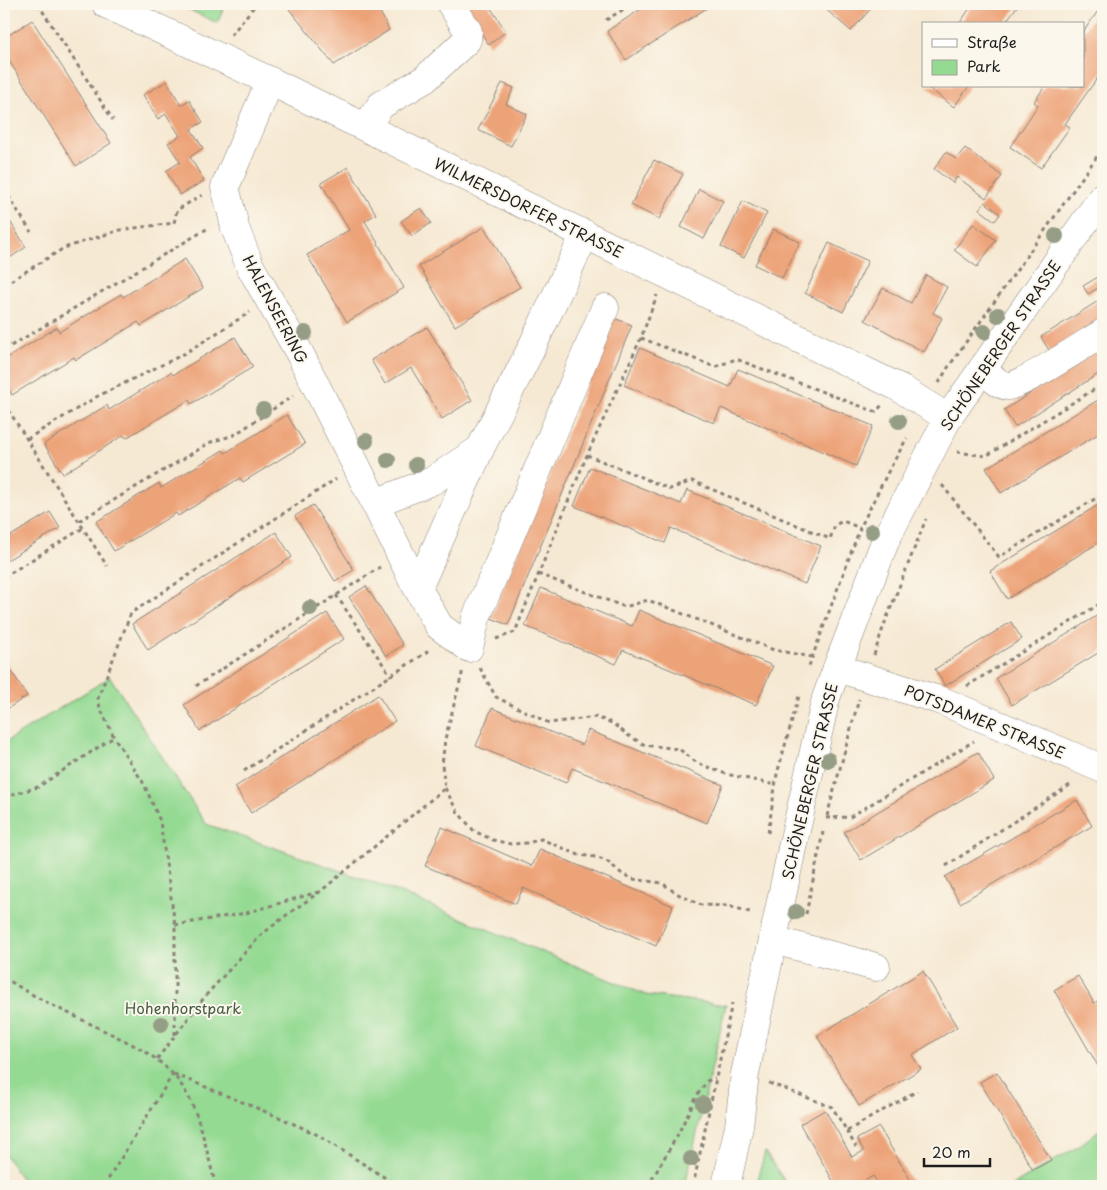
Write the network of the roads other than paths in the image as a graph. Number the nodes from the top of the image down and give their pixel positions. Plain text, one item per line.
1 (450, 4) edge
2 (113, 5) edge
3 (270, 81) junction
4 (365, 127) junction
5 (1103, 196) edge
6 (585, 234) junction
7 (605, 308) dead end
8 (1103, 333) edge
9 (982, 368) junction
10 (948, 418) junction
11 (480, 449) junction
12 (375, 503) junction
13 (418, 588) junction
14 (837, 668) junction
15 (1100, 768) edge
16 (773, 940) junction
17 (876, 967) dead end
18 (754, 1078) junction
19 (708, 1186) edge
20 (726, 1186) edge

1 - 4 street
2 - 3 street, WILMERSDORFER STRASSE
3 - 4 street, WILMERSDORFER STRASSE
3 - 12 street, HALENSEERING
4 - 6 street, WILMERSDORFER STRASSE
5 - 9 street, SCHÖNEBERGER STRASSE
6 - 10 street, WILMERSDORFER STRASSE
6 - 11 street
7 - 13 street, HALENSEERING
8 - 9 street
9 - 10 street, SCHÖNEBERGER STRASSE
10 - 14 street, SCHÖNEBERGER STRASSE
11 - 12 street
11 - 13 street
12 - 13 street, HALENSEERING
14 - 15 street, POTSDAMER STRASSE
14 - 16 street, SCHÖNEBERGER STRASSE
16 - 17 street
16 - 18 street, SCHÖNEBERGER STRASSE
18 - 19 street, SCHÖNEBERGER STRASSE
18 - 20 street, SCHÖNEBERGER STRASSE

